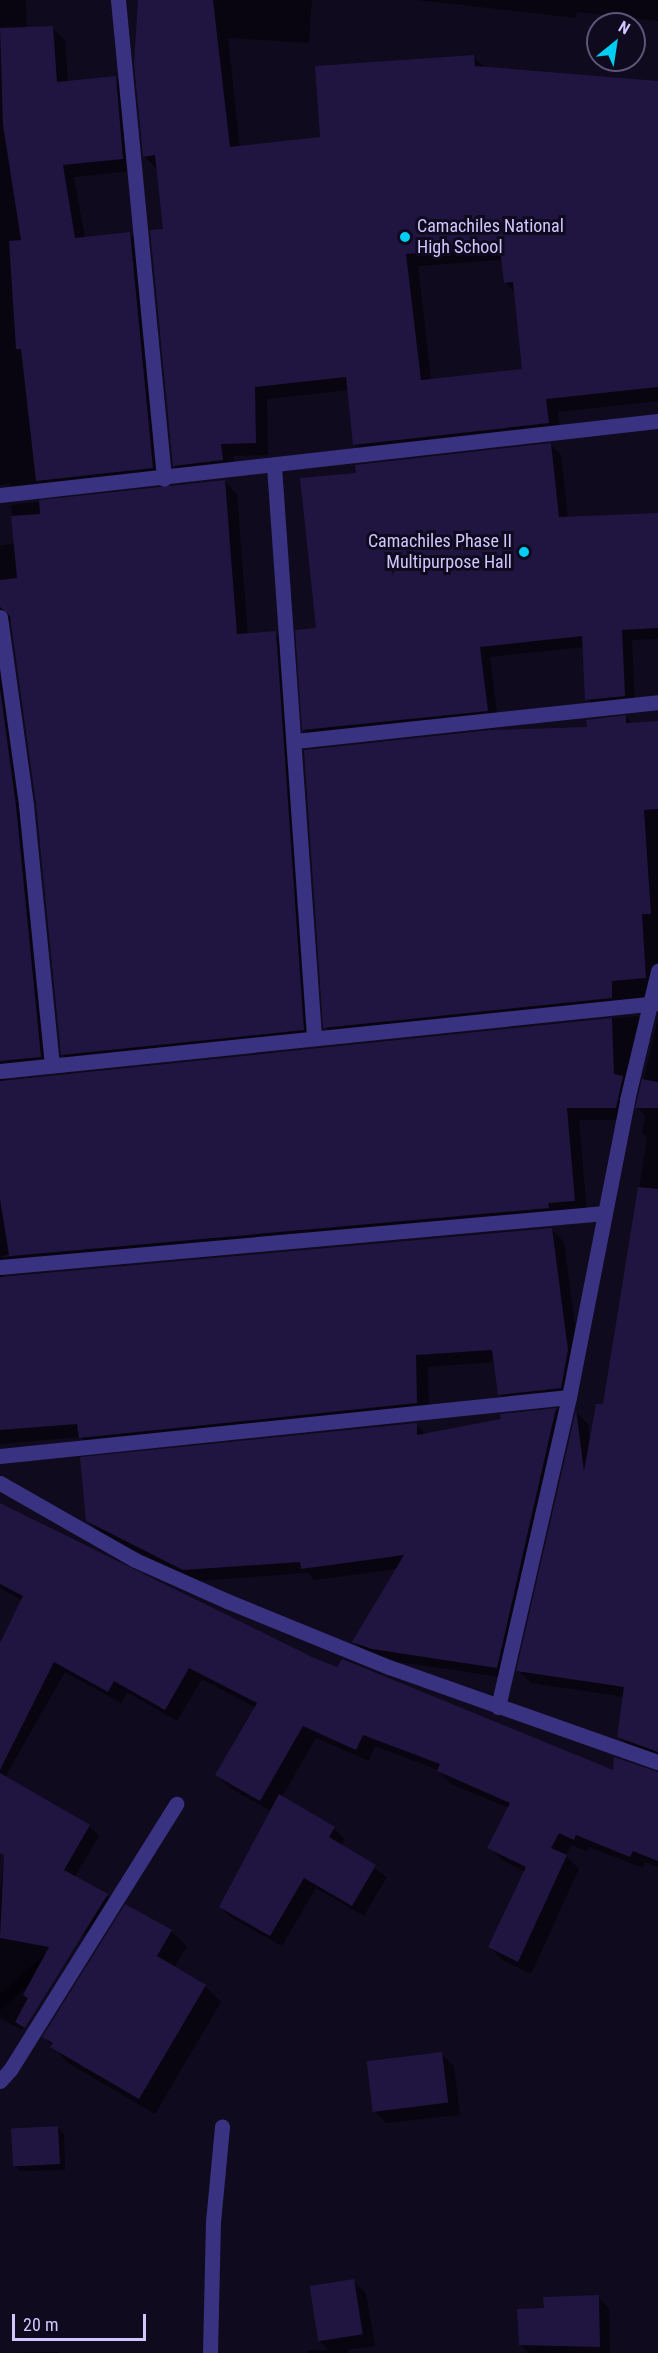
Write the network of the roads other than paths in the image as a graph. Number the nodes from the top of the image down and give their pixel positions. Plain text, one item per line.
1 (118, 0) edge
2 (658, 421) edge
3 (274, 466) junction
4 (165, 479) junction
5 (0, 495) edge
6 (0, 617) edge
7 (658, 702) edge
8 (295, 741) junction
9 (658, 971) edge
10 (655, 1003) edge
11 (314, 1036) junction
12 (52, 1065) junction
13 (0, 1071) edge
14 (605, 1213) junction
15 (0, 1267) edge
16 (569, 1397) junction
17 (0, 1456) edge
18 (0, 1483) edge
19 (498, 1707) junction
20 (658, 1762) edge
21 (176, 1804) dead end
22 (0, 2081) edge
23 (222, 2126) dead end
24 (210, 2353) edge

1 - 4 street
2 - 3 street
3 - 4 street
3 - 8 street
4 - 5 street
6 - 12 street
7 - 8 street
8 - 11 street
9 - 10 street
10 - 11 street
10 - 14 street
11 - 12 street
12 - 13 street
14 - 15 street
14 - 16 street
16 - 17 street
16 - 19 street
18 - 19 street
19 - 20 street
21 - 22 street
23 - 24 street

